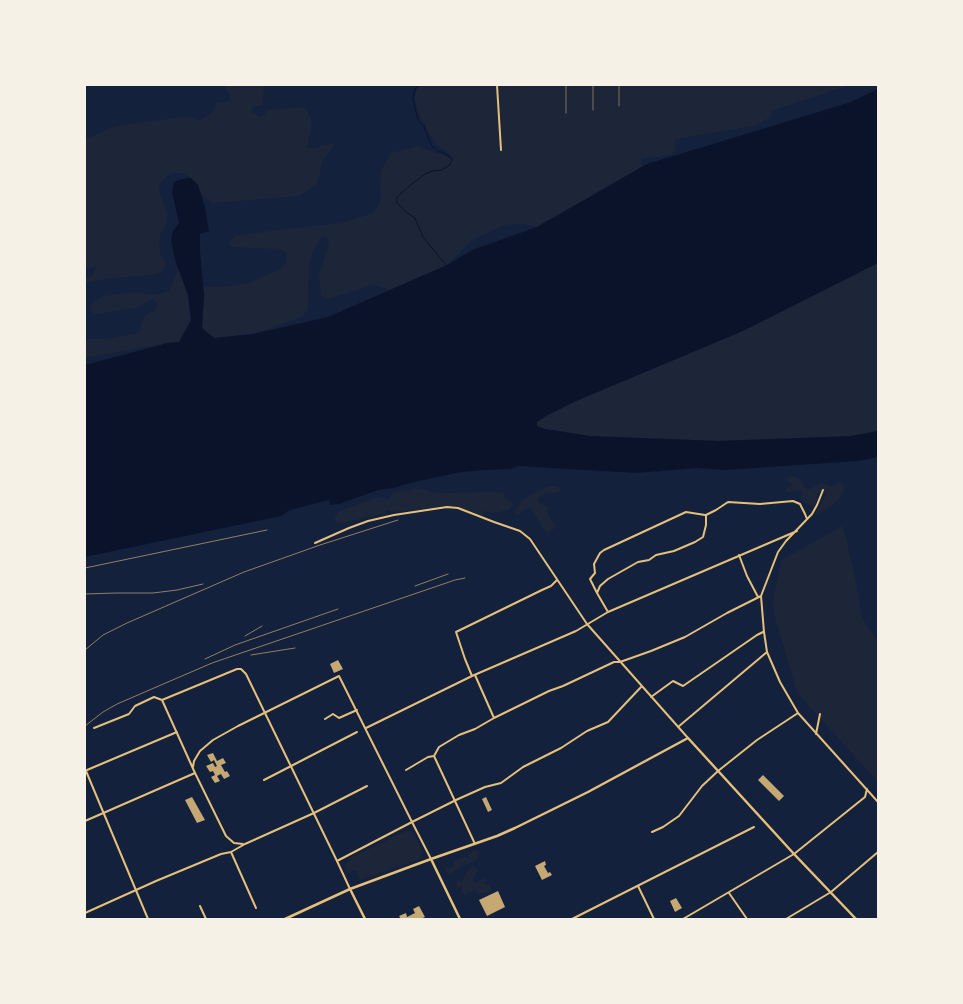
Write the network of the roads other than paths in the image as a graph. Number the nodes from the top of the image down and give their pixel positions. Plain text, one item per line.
1 (497, 85) edge
2 (566, 85) edge
3 (593, 85) edge
4 (619, 85) edge
5 (619, 106) dead end
6 (593, 110) dead end
7 (566, 113) dead end
8 (501, 150) dead end
9 (824, 490) dead end
10 (706, 515) junction
11 (807, 520) junction
12 (796, 531) junction
13 (315, 543) dead end
14 (739, 555) junction
15 (557, 580) junction
16 (597, 593) junction
17 (760, 597) junction
18 (608, 612) junction
19 (587, 624) junction
20 (764, 632) junction
21 (767, 652) junction
22 (620, 662) junction
23 (474, 676) junction
24 (642, 686) junction
25 (651, 697) junction
26 (162, 700) junction
27 (357, 710) junction
28 (798, 712) junction
29 (264, 713) junction
30 (820, 714) dead end
31 (494, 718) junction
32 (325, 719) dead end
33 (678, 727) junction
34 (94, 728) dead end
35 (366, 728) junction
36 (177, 732) junction
37 (357, 732) dead end
38 (816, 734) junction
39 (688, 738) junction
40 (434, 756) junction
41 (291, 766) junction
42 (192, 767) junction
43 (406, 770) dead end
44 (85, 771) edge
45 (718, 771) junction
46 (195, 773) junction
47 (264, 780) dead end
48 (367, 786) dead end
49 (867, 790) junction
50 (456, 800) junction
51 (878, 802) edge
52 (104, 813) junction
53 (314, 813) junction
54 (85, 821) edge
55 (412, 822) junction
56 (754, 827) dead end
57 (652, 832) dead end
58 (245, 844) junction
59 (476, 844) junction
60 (231, 852) junction
61 (878, 852) edge
62 (794, 854) junction
63 (431, 859) junction
64 (337, 861) junction
65 (638, 886) junction
66 (350, 889) junction
67 (137, 890) junction
68 (831, 892) junction
69 (729, 893) junction
70 (200, 906) dead end
71 (256, 908) dead end
72 (85, 913) edge
73 (148, 919) edge
74 (206, 919) edge
75 (285, 919) edge
76 (365, 919) edge
77 (460, 919) edge
78 (572, 919) edge
79 (654, 919) edge
80 (683, 919) edge
81 (747, 919) edge
82 (786, 919) edge
83 (856, 919) edge

1 - 8 street
2 - 7 lane
3 - 6 lane
4 - 5 lane
9 - 11 street
10 - 11 street
10 - 16 street
10 - 16 street
11 - 12 street
12 - 14 street
12 - 17 street
13 - 15 street
14 - 17 street
14 - 18 street
15 - 19 street
15 - 23 street
16 - 18 street
17 - 20 street
17 - 22 street
18 - 19 street
19 - 22 street
19 - 23 street
20 - 21 street
20 - 25 street
21 - 28 street
21 - 33 street
22 - 24 street
22 - 31 street
23 - 31 street
23 - 35 street
24 - 25 street
24 - 50 street
25 - 33 street
26 - 29 street
26 - 34 street
26 - 36 street
27 - 29 street
27 - 32 street
27 - 35 street
28 - 38 street
28 - 45 street
29 - 41 street
29 - 42 street
30 - 38 street
31 - 40 street
33 - 39 street
35 - 55 street
36 - 42 street
36 - 44 street
37 - 41 street
38 - 49 street
39 - 45 main road
39 - 59 main road
40 - 43 street
40 - 50 street
41 - 47 street
41 - 53 street
42 - 46 street
44 - 52 street
45 - 57 street
45 - 62 main road
46 - 52 street
46 - 58 street
48 - 53 street
49 - 51 street
49 - 62 street
50 - 55 street
50 - 59 street
52 - 54 street
52 - 67 street
53 - 58 street
53 - 64 street
55 - 63 street
55 - 64 street
56 - 65 street
58 - 60 street
59 - 63 main road
60 - 67 street
60 - 71 street
61 - 68 street
62 - 68 main road
62 - 69 street
63 - 66 main road
63 - 77 main road
64 - 66 street
65 - 78 street
65 - 79 street
66 - 75 main road
66 - 76 main road
67 - 72 street
67 - 73 street
68 - 82 street
68 - 83 main road
69 - 80 street
69 - 81 street
70 - 74 street

